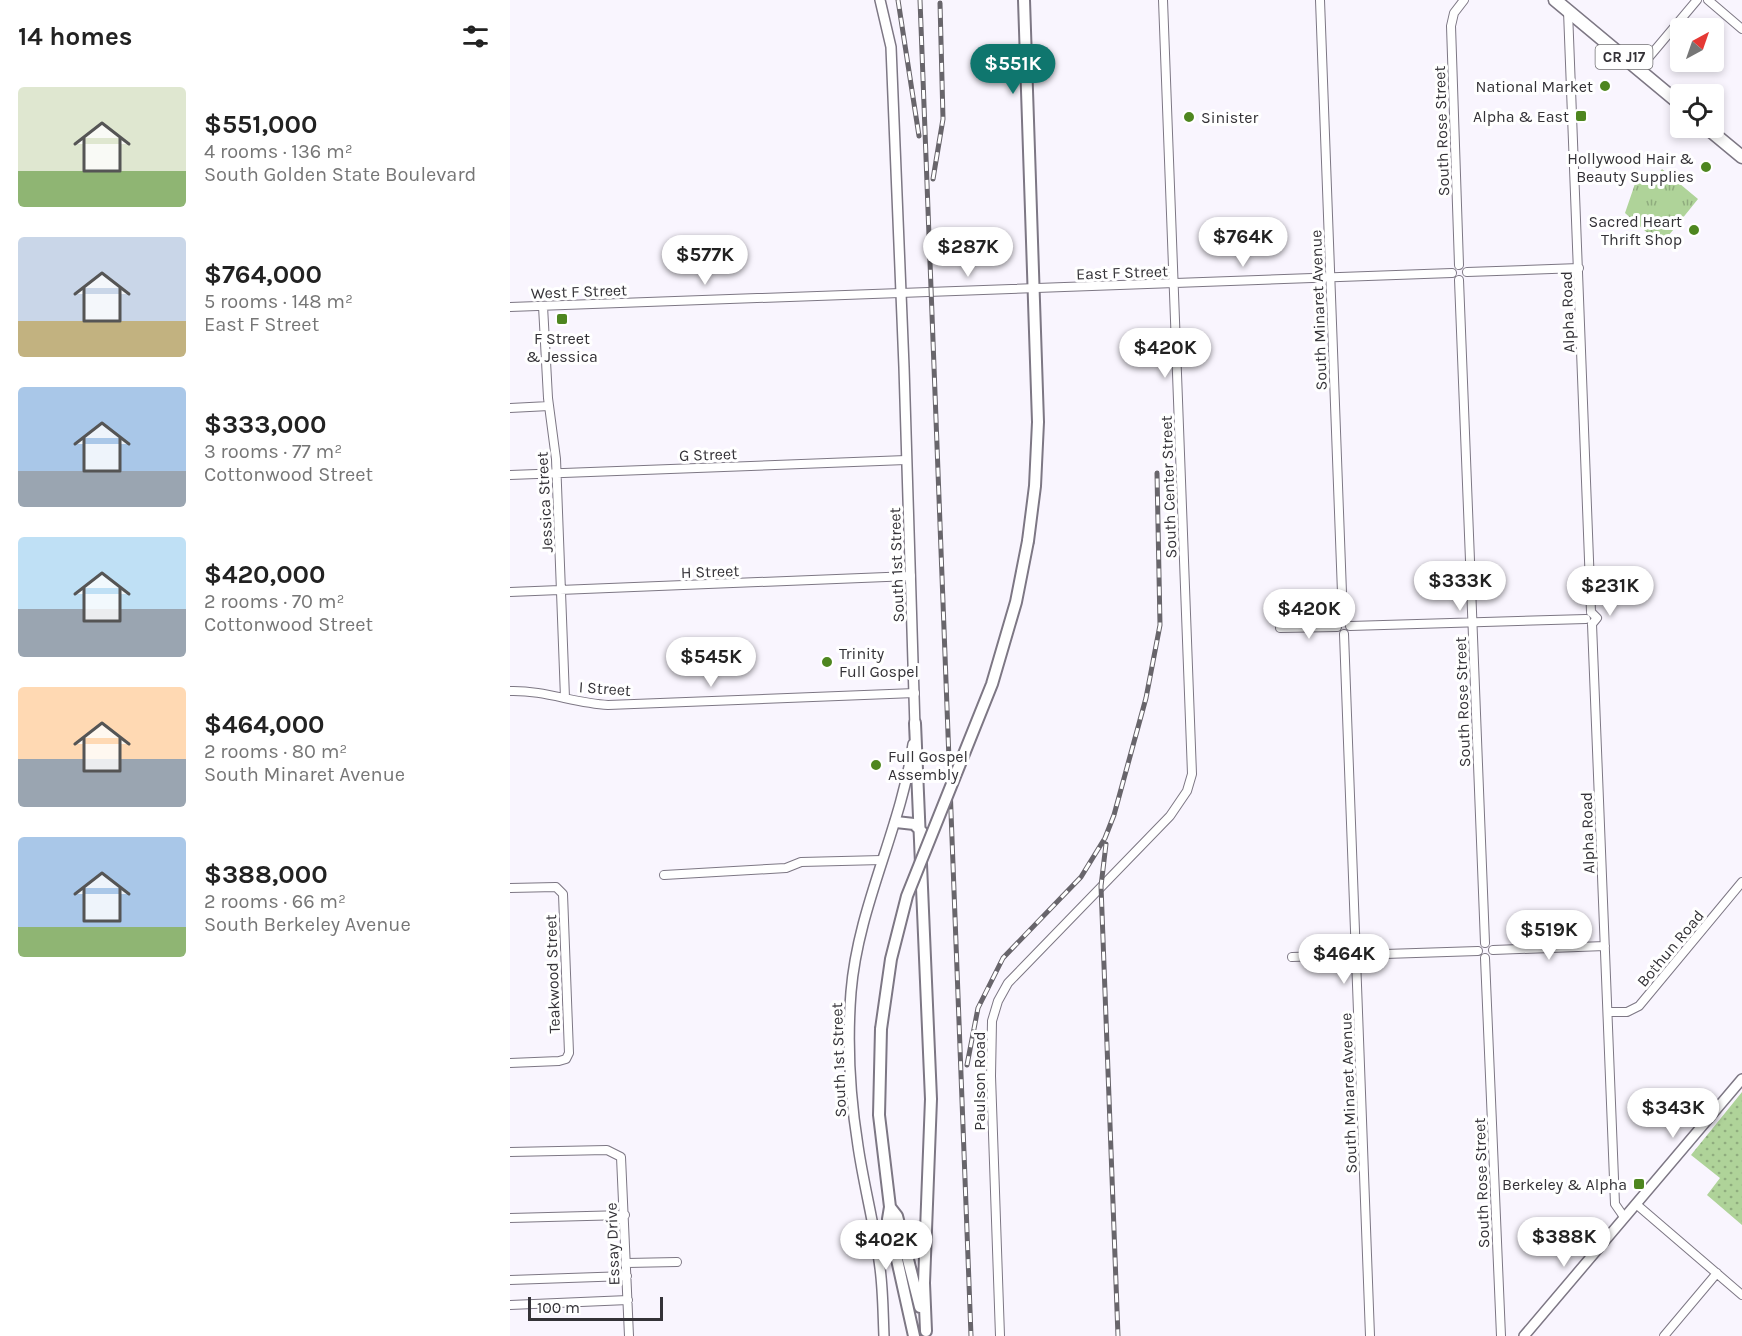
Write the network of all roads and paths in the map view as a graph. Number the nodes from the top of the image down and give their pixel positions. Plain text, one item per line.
1 (880, 0) edge
2 (1024, 0) edge
3 (1163, 0) edge
4 (1320, 0) edge
5 (1464, 0) edge
6 (1555, 0) edge
7 (1697, 0) edge
8 (1708, 0) edge
9 (1568, 11) junction
10 (1742, 29) edge
11 (1639, 69) junction
12 (1670, 95) edge
13 (1719, 138) edge
14 (1742, 158) edge
15 (1459, 265) junction
16 (1579, 268) junction
17 (1467, 272) junction
18 (1452, 273) junction
19 (1330, 278) junction
20 (1459, 280) junction
21 (1174, 283) junction
22 (1035, 288) junction
23 (901, 292) junction
24 (543, 306) junction
25 (510, 307) edge
26 (549, 406) junction
27 (510, 408) edge
28 (906, 460) junction
29 (557, 473) junction
30 (510, 475) edge
31 (911, 576) junction
32 (562, 590) junction
33 (510, 592) edge
34 (1590, 618) junction
35 (1343, 620) junction
36 (1473, 622) junction
37 (1337, 627) junction
38 (1350, 627) junction
39 (1280, 628) dead end
40 (1344, 633) junction
41 (510, 691) edge
42 (915, 693) junction
43 (565, 698) junction
44 (915, 723) junction
45 (1193, 757) joint
46 (896, 822) junction
47 (922, 832) junction
48 (882, 860) junction
49 (664, 875) dead end
50 (1742, 882) edge
51 (510, 888) edge
52 (1485, 943) junction
53 (1605, 946) junction
54 (1493, 950) junction
55 (1478, 951) junction
56 (1356, 955) junction
57 (1292, 957) dead end
58 (1485, 958) junction
59 (1608, 1012) junction
60 (510, 1063) edge
61 (1742, 1079) edge
62 (510, 1152) edge
63 (1636, 1204) junction
64 (890, 1207) junction
65 (625, 1215) junction
66 (1624, 1217) junction
67 (510, 1218) edge
68 (677, 1262) dead end
69 (627, 1263) junction
70 (1716, 1273) junction
71 (627, 1276) junction
72 (510, 1280) edge
73 (1742, 1295) edge
74 (628, 1300) junction
75 (510, 1305) edge
76 (927, 1333) edge
77 (629, 1336) edge
78 (884, 1336) edge
79 (914, 1336) edge
80 (1000, 1336) edge
81 (1371, 1336) edge
82 (1501, 1336) edge
83 (1524, 1336) edge
84 (1664, 1336) edge

1 - 23 street, South 1st Street
2 - 22 main road
3 - 21 street, South Center Street
4 - 19 street, South Minaret Avenue
5 - 15 street, South Rose Street
6 - 9 main road, CR J17
7 - 11 street
8 - 10 street
9 - 11 main road, CR J17
9 - 16 street, Alpha Road
11 - 12 main road, CR J17
13 - 14 main road
15 - 17 street
15 - 18 street
16 - 17 street
16 - 34 street, Alpha Road
17 - 20 street
18 - 19 street, East F Street
18 - 20 street
19 - 21 street, East F Street
19 - 35 street, South Minaret Avenue
20 - 36 street, South Rose Street
21 - 22 street, East F Street
21 - 45 street, South Center Street
22 - 23 street, East F Street
22 - 64 main road, bridge
23 - 24 street, West F Street
23 - 28 street, South 1st Street
24 - 25 street, West F Street
24 - 26 street, Jessica Street
26 - 27 street
26 - 29 street, Jessica Street
28 - 29 street, G Street
28 - 31 street, South 1st Street
29 - 30 street, G Street
29 - 32 street, Jessica Street
31 - 32 street, H Street
31 - 42 street, South 1st Street
32 - 33 street, H Street
32 - 43 street, Jessica Street
34 - 36 street
34 - 53 street, Alpha Road
35 - 37 street
35 - 38 street
36 - 38 street
36 - 52 street, South Rose Street
37 - 39 street
37 - 40 street
38 - 40 street
40 - 56 street, South Minaret Avenue
41 - 43 street, I Street
42 - 43 street, I Street
42 - 44 street, South 1st Street
44 - 46 street, South 1st Street
44 - 47 main road
45 - 80 street, Paulson Road
46 - 47 main road
46 - 48 street, South 1st Street
47 - 76 main road
48 - 49 street
48 - 78 street, South 1st Street
50 - 59 street, Bothun Road
51 - 60 street, Teakwood Street
52 - 54 street
52 - 55 street
53 - 54 street
53 - 59 street, Alpha Road
54 - 58 street
55 - 56 street
55 - 58 street
56 - 57 street
56 - 81 street, South Minaret Avenue
58 - 82 street, South Rose Street
59 - 66 street, Alpha Road
61 - 63 street
62 - 65 street, Essay Drive
63 - 66 street
63 - 70 street
64 - 76 main road
64 - 79 main road
65 - 67 street
65 - 69 street, Essay Drive
66 - 83 street
68 - 69 street
69 - 71 street, Essay Drive
70 - 73 street
70 - 84 street
71 - 72 street
71 - 74 street, Essay Drive
74 - 75 street
74 - 77 street, Essay Drive

